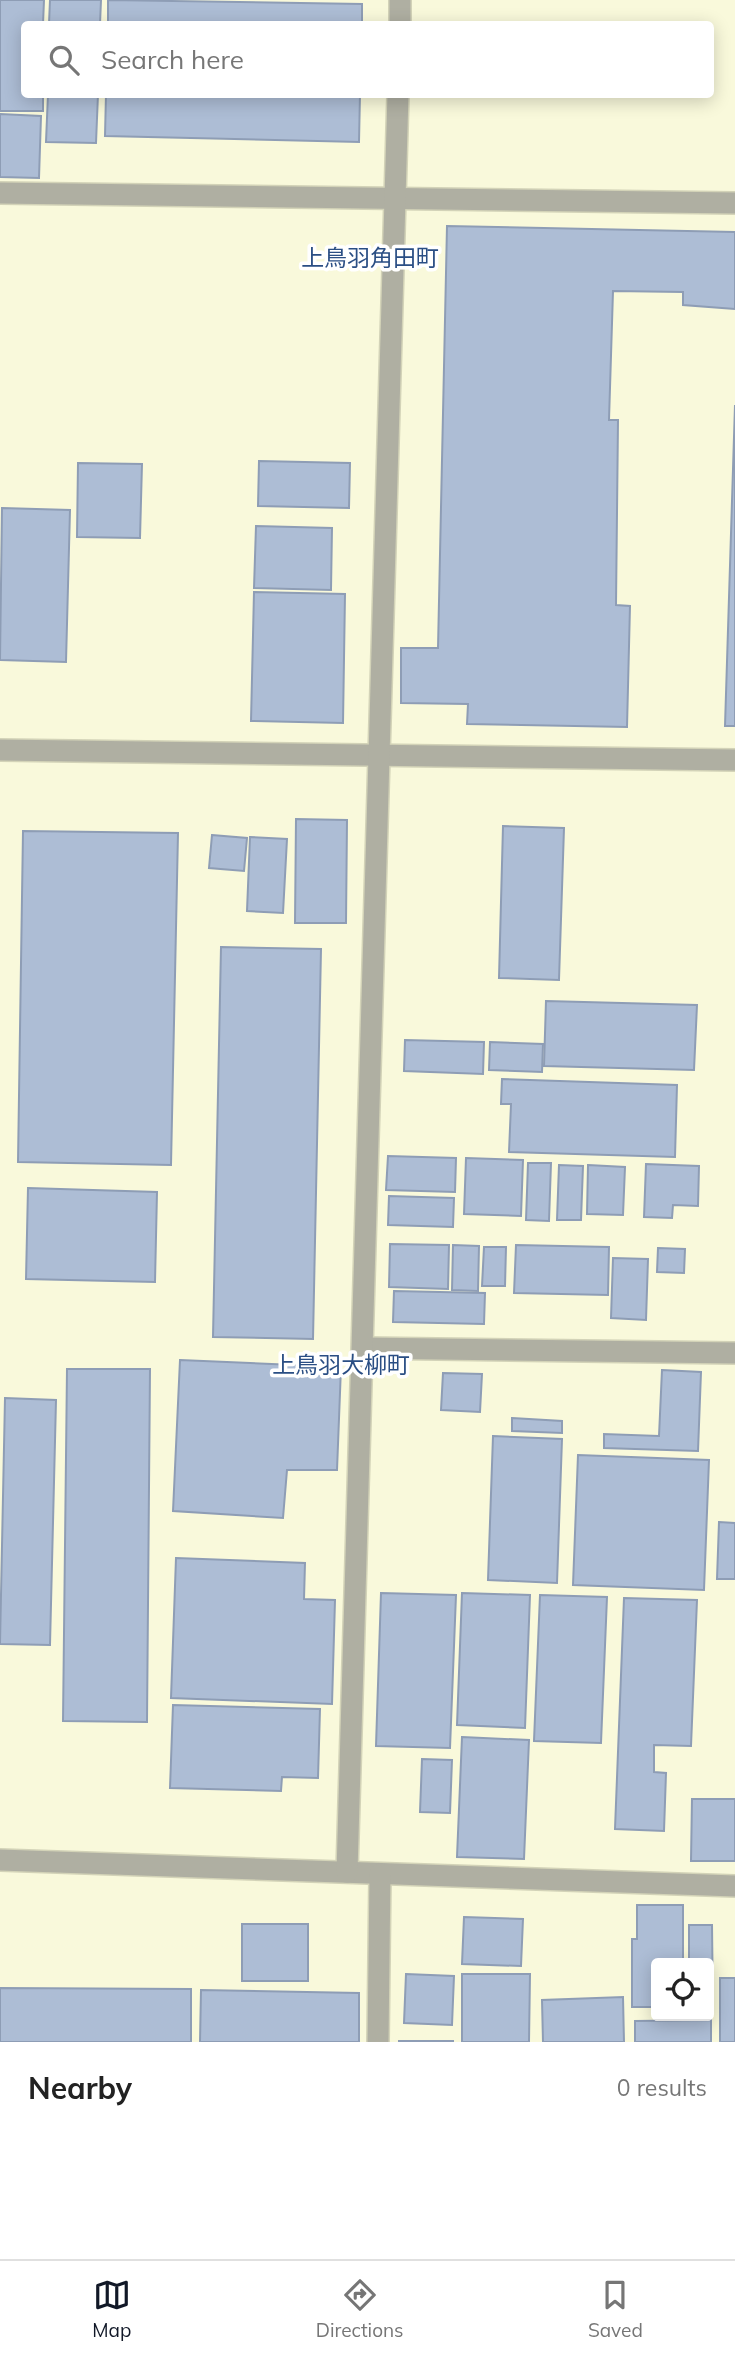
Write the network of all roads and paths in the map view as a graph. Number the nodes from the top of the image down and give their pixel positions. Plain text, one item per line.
1 (400, 0) edge
2 (400, 21) edge
3 (398, 98) edge
4 (0, 193) edge
5 (395, 200) junction
6 (735, 203) edge
7 (0, 750) edge
8 (378, 756) junction
9 (735, 760) edge
10 (364, 1349) junction
11 (735, 1353) edge
12 (0, 1860) edge
13 (347, 1872) junction
14 (380, 1874) junction
15 (735, 1886) edge
16 (378, 2042) edge

1 - 2 street
3 - 5 street
4 - 5 street
5 - 6 street
5 - 8 street
7 - 8 street
8 - 9 street
8 - 10 street
10 - 11 street
10 - 13 street
12 - 13 street
13 - 14 street
14 - 15 street
14 - 16 street

